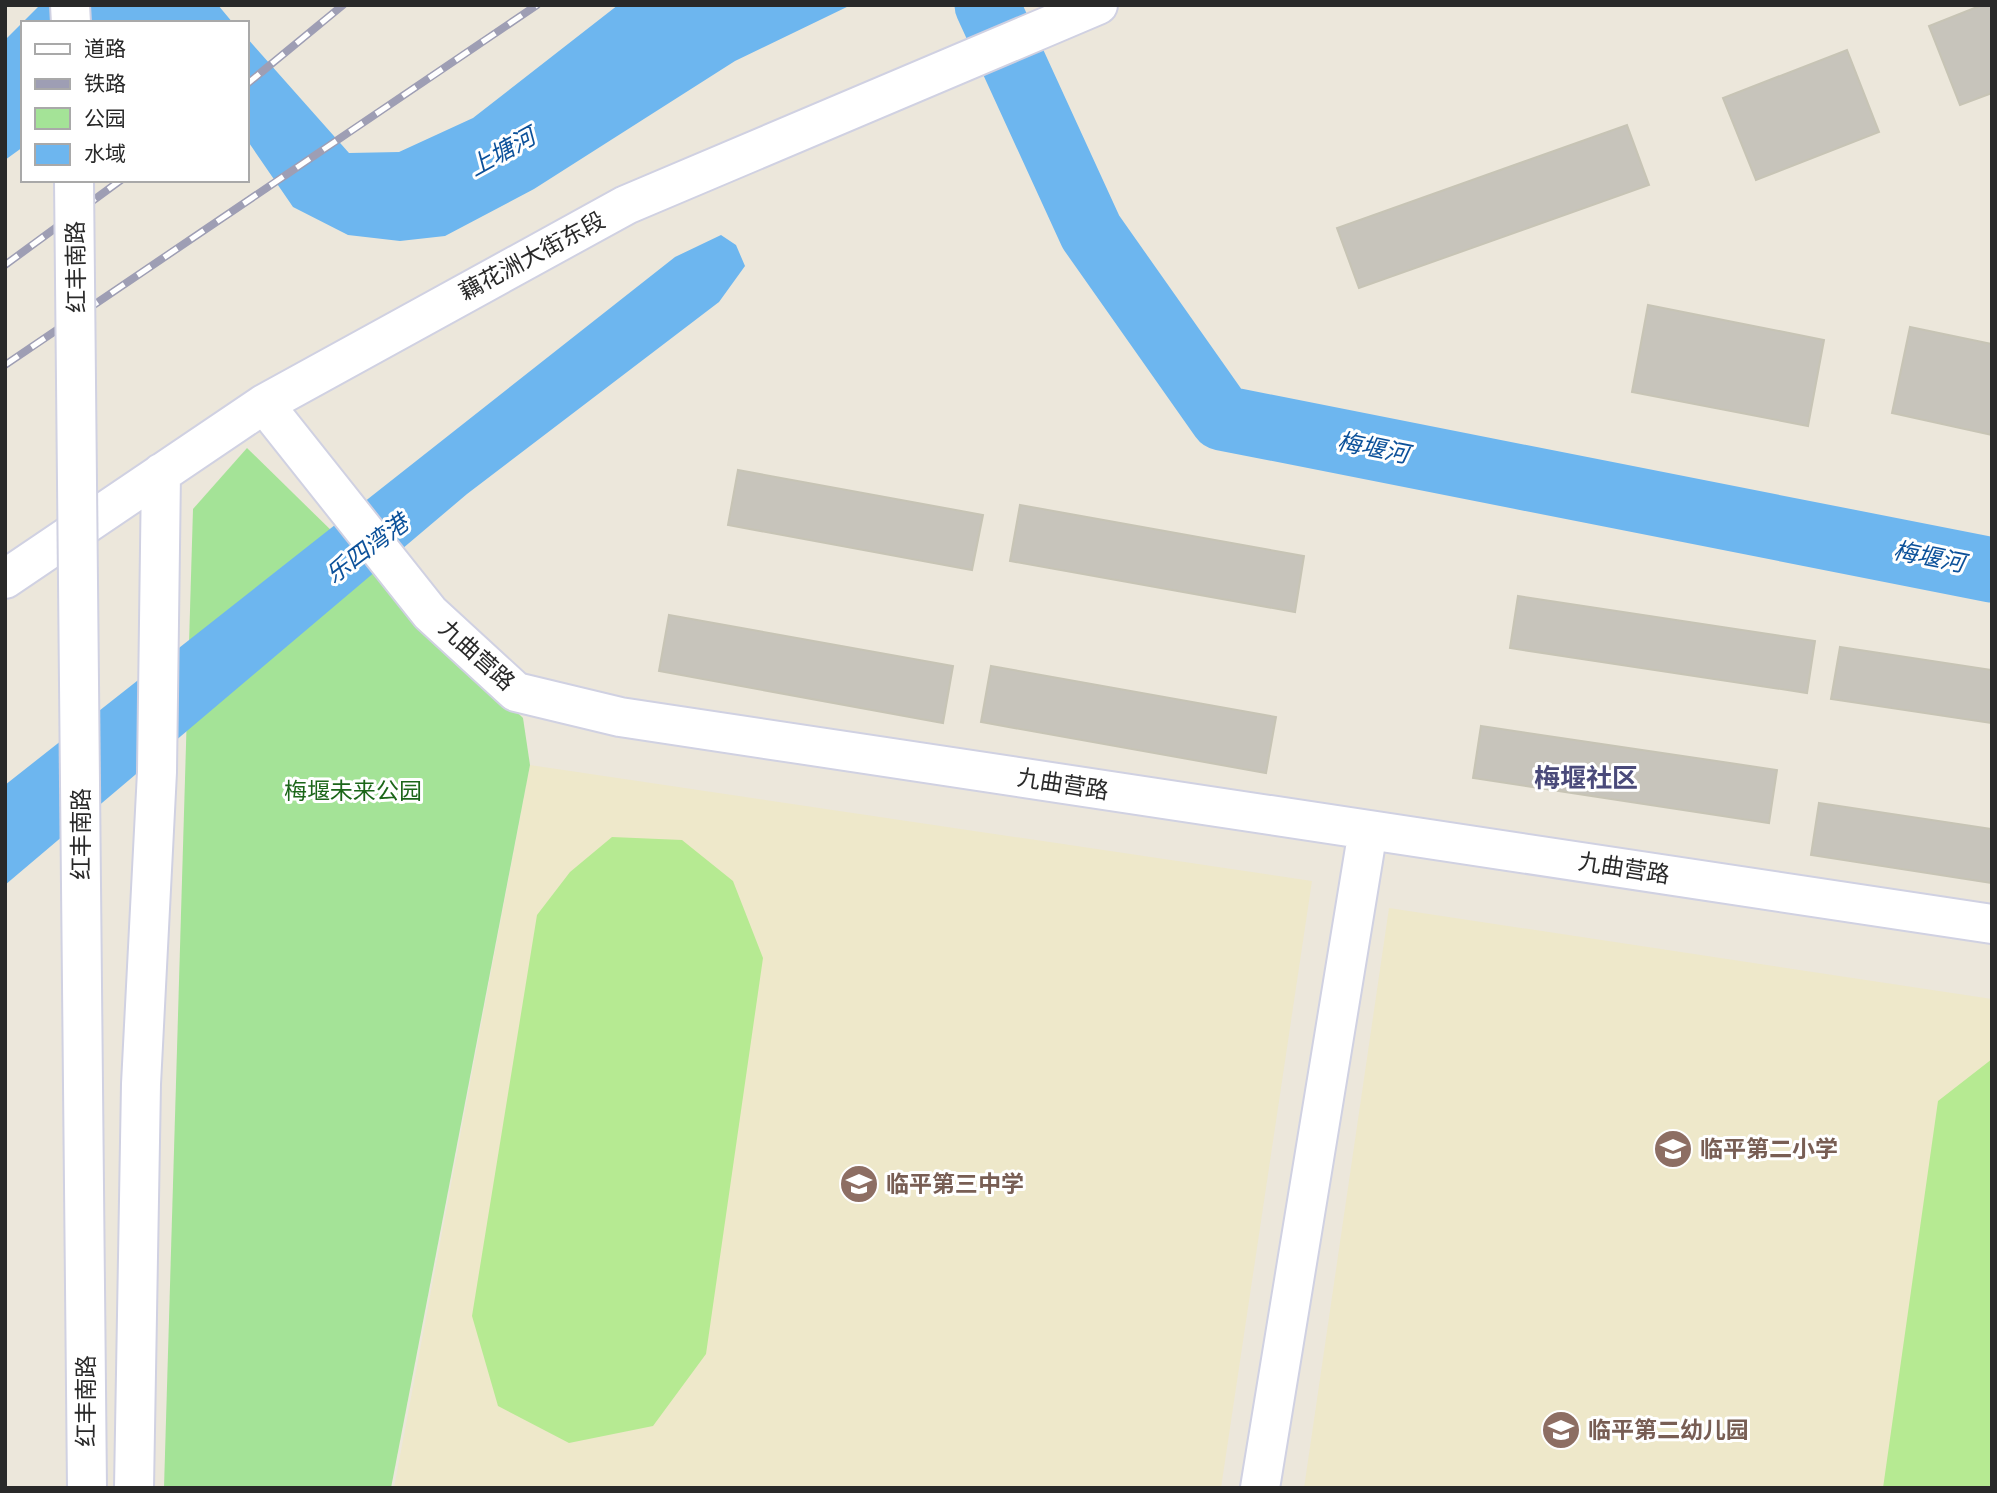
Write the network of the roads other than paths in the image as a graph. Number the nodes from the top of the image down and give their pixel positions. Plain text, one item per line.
1 (1098, 5) edge
2 (74, 182) edge
3 (264, 404) junction
4 (161, 473) junction
5 (5, 579) edge
6 (1368, 830) junction
7 (1992, 924) edge
8 (87, 1488) edge
9 (135, 1488) edge
10 (1260, 1488) edge

1 - 3 street, 藕花洲大街东段
2 - 8 street, 红丰南路, bridge
3 - 4 street, 藕花洲大街东段
3 - 6 street, 九曲营路
4 - 5 street, 藕花洲大街东段
4 - 9 street
6 - 7 street, 九曲营路
6 - 10 street

